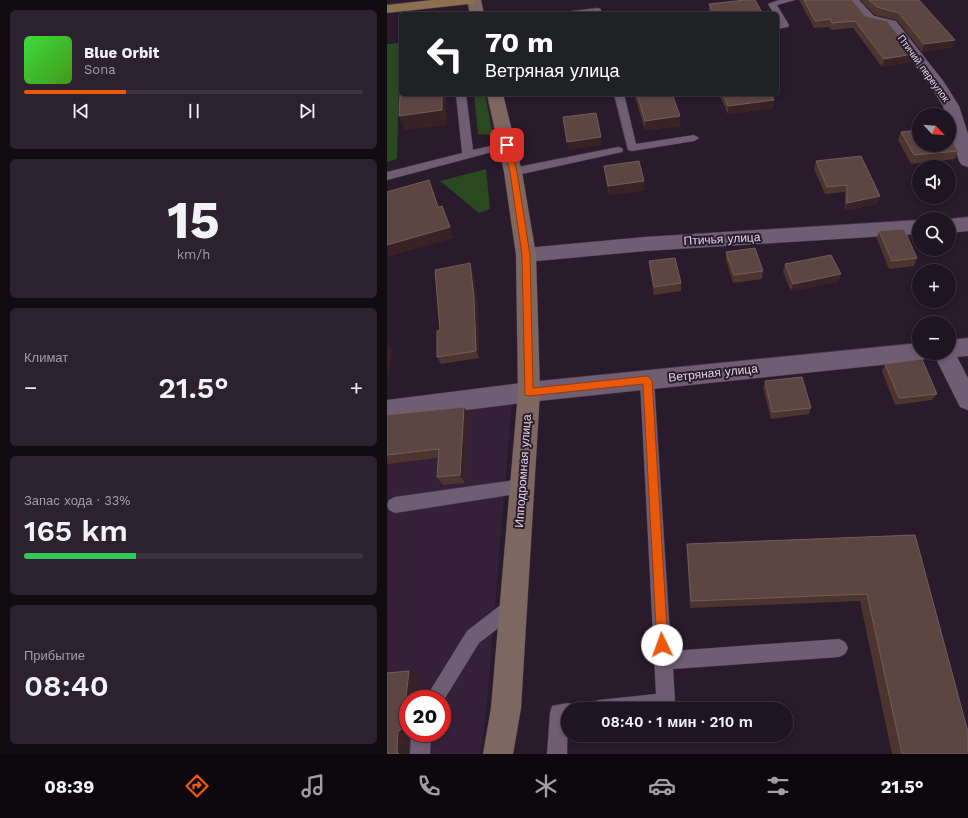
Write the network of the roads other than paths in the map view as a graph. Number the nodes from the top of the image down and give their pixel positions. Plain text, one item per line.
1 (469, 0) edge
2 (474, 0) edge
3 (791, 0) edge
4 (851, 0) edge
5 (595, 1) edge
6 (387, 9) edge
7 (477, 12) edge
8 (598, 12) edge
9 (777, 12) edge
10 (779, 15) edge
11 (779, 26) edge
12 (461, 96) edge
13 (495, 96) edge
14 (619, 96) edge
15 (694, 138) dead end
16 (507, 145) junction
17 (618, 150) dead end
18 (468, 155) junction
19 (968, 161) edge
20 (513, 172) junction
21 (387, 176) edge
22 (968, 224) edge
23 (956, 225) edge
24 (912, 227) edge
25 (526, 255) junction
26 (968, 347) edge
27 (956, 348) edge
28 (912, 353) edge
29 (948, 360) edge
30 (647, 380) junction
31 (529, 392) junction
32 (968, 400) edge
33 (387, 410) edge
34 (522, 486) junction
35 (395, 505) dead end
36 (513, 605) junction
37 (839, 648) dead end
38 (663, 661) junction
39 (439, 690) edge
40 (666, 702) edge
41 (561, 713) edge
42 (421, 742) edge
43 (420, 754) edge
44 (498, 754) edge
45 (557, 754) edge

1 - 6 main road
2 - 7 main road
3 - 9 lane
4 - 19 street, Птичий переулок
5 - 8 lane
10 - 11 lane
12 - 18 lane
13 - 16 main road, Ипподромная улица
14 - 15 lane
16 - 18 lane
16 - 20 main road, Ипподромная улица
17 - 20 lane
18 - 21 lane
20 - 25 main road, Ипподромная улица
22 - 23 street
24 - 25 street, Птичья улица
25 - 31 main road, Ипподромная улица
26 - 27 street
28 - 30 street, Ветряная улица
29 - 32 street
30 - 31 street, Ветряная улица
30 - 38 lane
31 - 33 street, Ветряная улица
31 - 34 main road, Ипподромная улица
34 - 35 lane
34 - 36 main road, Ипподромная улица
36 - 39 lane
36 - 44 main road, Ипподромная улица
37 - 38 lane
38 - 40 lane
41 - 45 lane
42 - 43 lane

